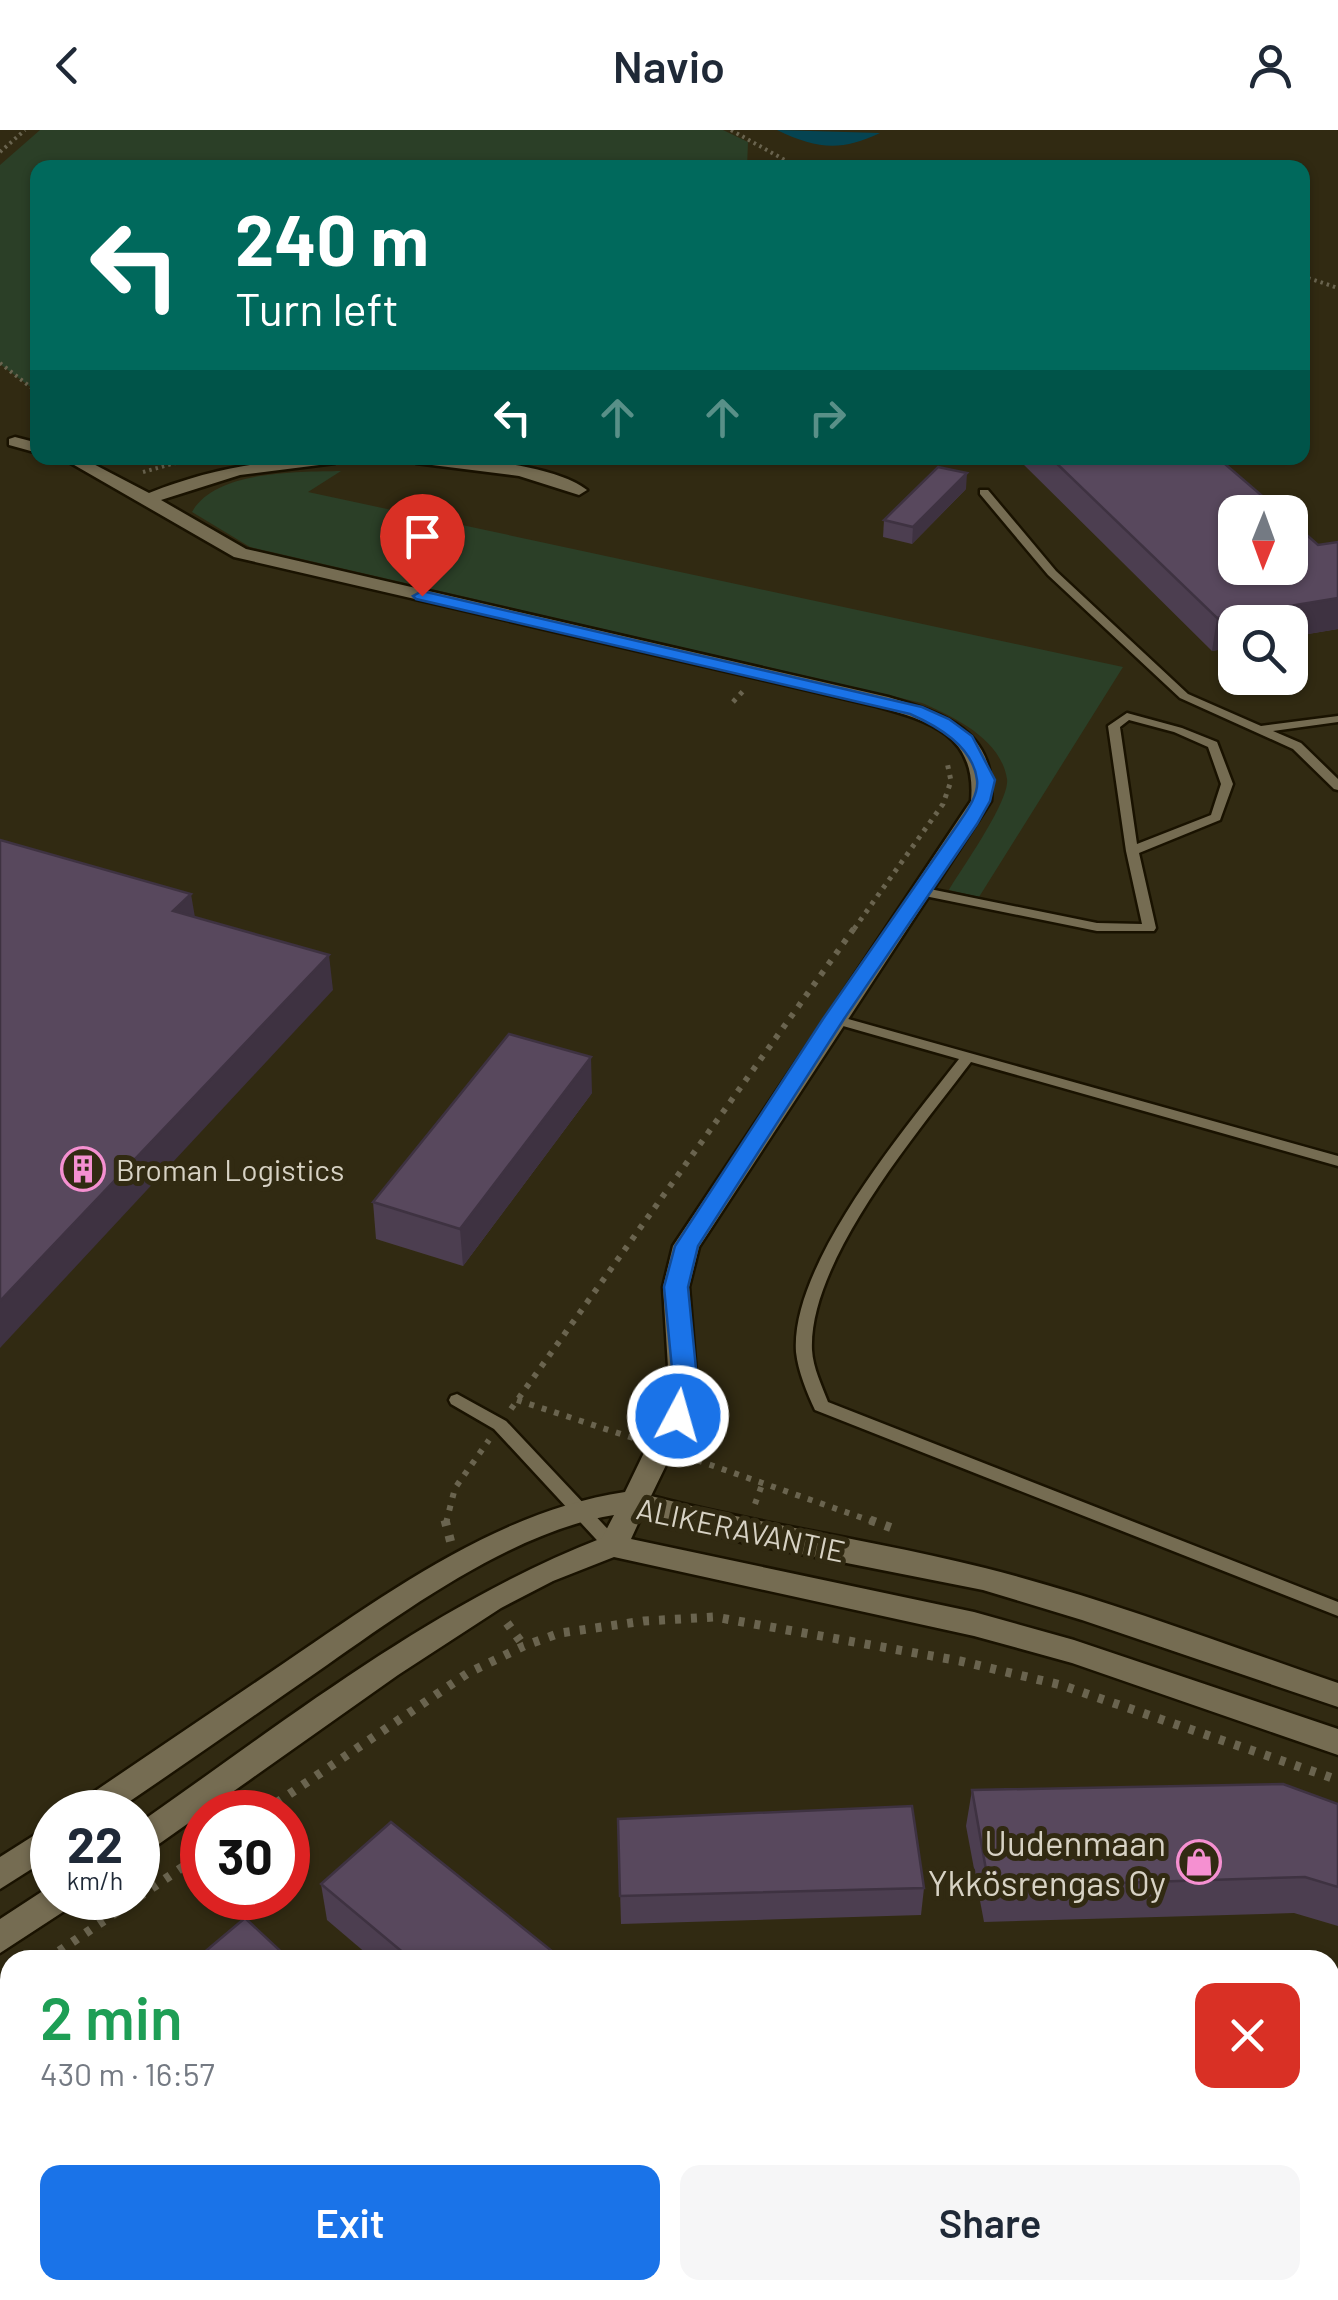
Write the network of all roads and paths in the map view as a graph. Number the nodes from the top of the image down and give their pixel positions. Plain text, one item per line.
1 (25, 130) edge
2 (731, 130) edge
3 (0, 152) edge
4 (785, 160) edge
5 (1310, 279) edge
6 (1338, 288) edge
7 (0, 363) edge
8 (30, 386) edge
9 (83, 465) edge
10 (269, 465) edge
11 (468, 465) edge
12 (579, 490) dead end
13 (984, 492) dead end
14 (148, 499) junction
15 (726, 684) dead end
16 (733, 702) dead end
17 (1338, 718) edge
18 (1261, 729) junction
19 (937, 750) dead end
20 (1338, 786) edge
21 (1132, 851) junction
22 (920, 891) junction
23 (834, 1019) junction
24 (966, 1058) junction
25 (1338, 1161) edge
26 (457, 1400) dead end
27 (517, 1400) dead end
28 (632, 1502) junction
29 (578, 1510) junction
30 (613, 1546) junction
31 (1338, 1608) edge
32 (1338, 1695) edge
33 (1338, 1742) edge
34 (1338, 1780) edge
35 (122, 1790) edge
36 (295, 1790) edge
37 (160, 1826) edge
38 (30, 1854) edge
39 (180, 1869) edge
40 (0, 1875) edge
41 (30, 1917) edge
42 (0, 1938) edge
43 (61, 1950) edge

1 - 3 path
2 - 4 path
5 - 6 path
7 - 8 path
9 - 14 street
10 - 14 street
11 - 12 street
13 - 18 lane
14 - 22 street
15 - 16 path
17 - 18 lane
18 - 20 lane
19 - 27 path
21 - 21 lane
21 - 22 lane
22 - 23 street
23 - 24 lane
23 - 28 street
24 - 25 lane
24 - 31 lane
26 - 29 lane
28 - 29 street, ALIKERAVANTIE
28 - 30 street
28 - 32 street, ALIKERAVANTIE
29 - 30 lane
29 - 35 street, ALIKERAVANTIE
30 - 33 street, ALIKERAVANTIE
30 - 37 street, ALIKERAVANTIE
34 - 36 path
38 - 40 street
39 - 43 path
41 - 42 street

